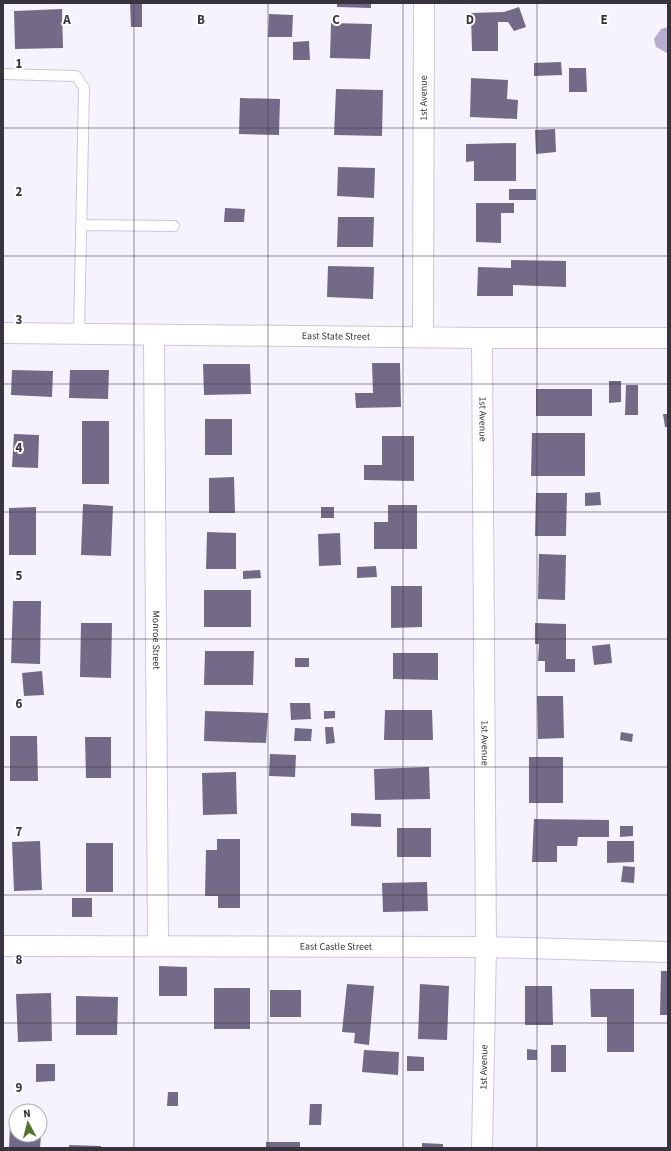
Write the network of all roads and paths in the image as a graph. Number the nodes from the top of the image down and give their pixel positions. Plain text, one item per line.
1 (424, 3) edge
2 (3, 74) edge
3 (81, 225) junction
4 (174, 226) dead end
5 (3, 333) edge
6 (79, 334) junction
7 (154, 336) junction
8 (423, 337) junction
9 (482, 338) junction
10 (668, 338) edge
11 (158, 945) junction
12 (3, 946) edge
13 (486, 947) junction
14 (668, 952) edge
15 (482, 1148) edge

1 - 8 street, 1st Avenue
2 - 3 lane
3 - 4 lane
3 - 6 lane
5 - 6 street, East State Street
6 - 7 street, East State Street
7 - 8 street, East State Street
7 - 11 street, Monroe Street
8 - 9 street, East State Street
9 - 10 street, East State Street
9 - 13 street, 1st Avenue
11 - 12 street, East Castle Street
11 - 13 street, East Castle Street
13 - 14 street, East Castle Street
13 - 15 street, 1st Avenue

